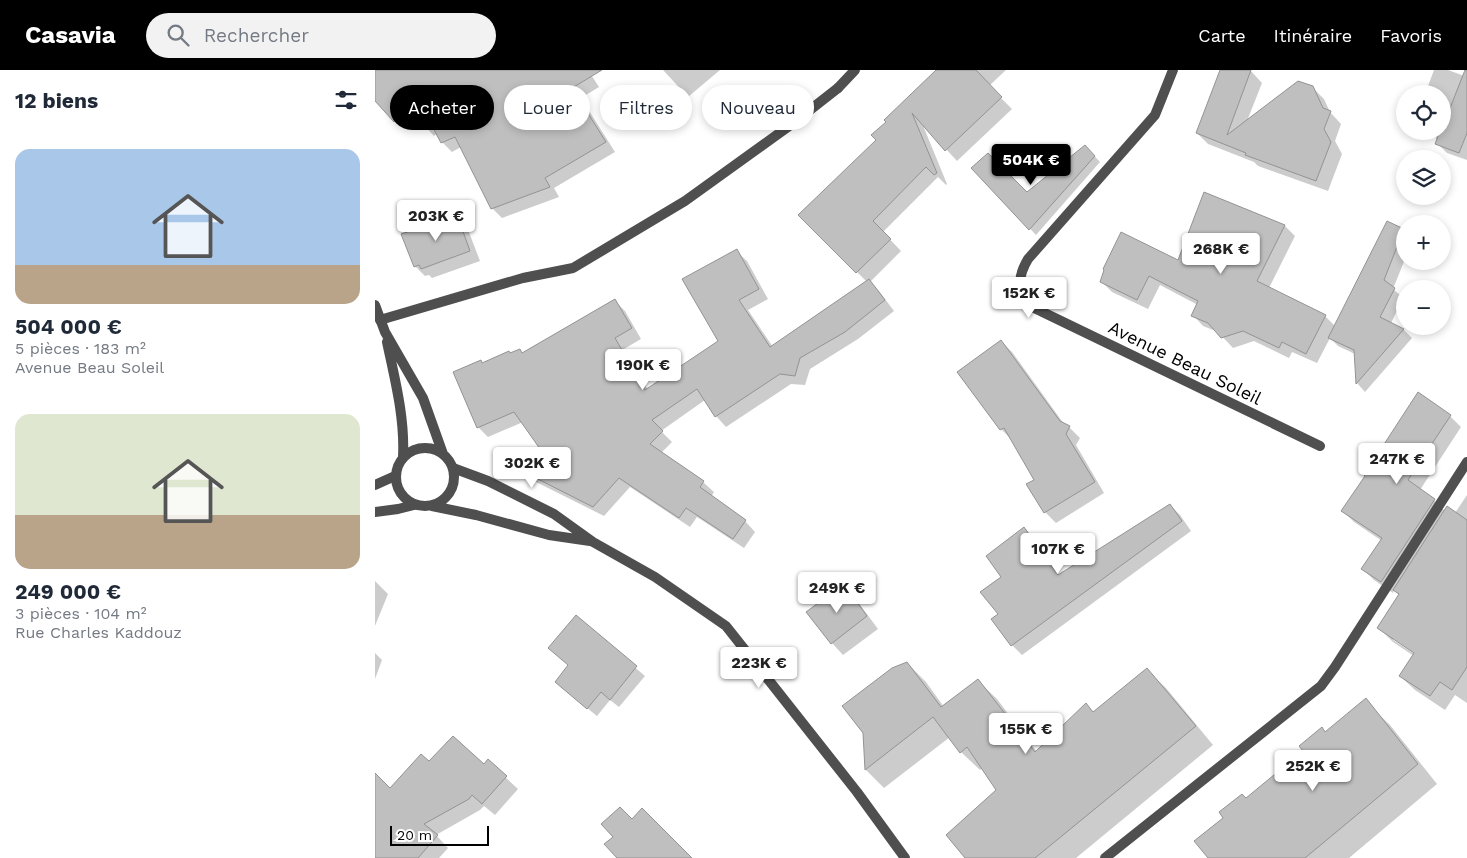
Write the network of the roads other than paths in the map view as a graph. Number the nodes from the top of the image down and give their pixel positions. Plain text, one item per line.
1 (855, 70) edge
2 (1173, 70) edge
3 (375, 305) edge
4 (380, 320) junction
5 (385, 332) junction
6 (1320, 446) dead end
7 (443, 454) junction
8 (403, 457) junction
9 (1467, 462) edge
10 (453, 468) junction
11 (395, 476) junction
12 (375, 485) edge
13 (414, 505) junction
14 (433, 506) junction
15 (375, 512) edge
16 (593, 542) junction
17 (905, 858) edge
18 (1105, 858) edge

1 - 4 street
2 - 6 street, Avenue Beau Soleil
3 - 4 street
4 - 5 street
5 - 7 street
5 - 8 street
7 - 8 street
7 - 10 street
8 - 11 street
9 - 18 street
10 - 14 street
10 - 16 street
11 - 12 street
11 - 13 street
13 - 14 street
13 - 15 street
14 - 16 street
16 - 17 street

